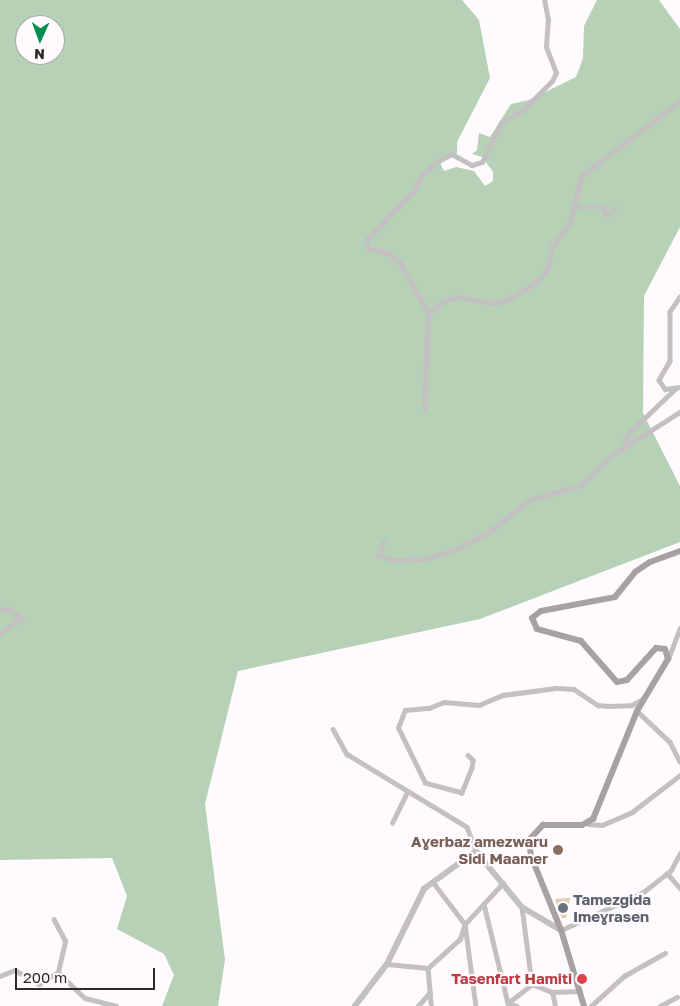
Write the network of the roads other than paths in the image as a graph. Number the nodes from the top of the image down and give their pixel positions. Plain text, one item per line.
1 (544, 0) edge
2 (680, 100) edge
3 (573, 207) junction
4 (615, 208) dead end
5 (680, 297) edge
6 (428, 313) junction
7 (678, 388) edge
8 (424, 409) dead end
9 (680, 412) edge
10 (626, 446) junction
11 (384, 542) dead end
12 (680, 551) edge
13 (0, 609) edge
14 (680, 628) edge
15 (0, 634) edge
16 (668, 658) junction
17 (643, 699) junction
18 (638, 711) junction
19 (333, 728) dead end
20 (468, 755) dead end
21 (680, 762) edge
22 (680, 775) edge
23 (407, 792) junction
24 (392, 823) dead end
25 (588, 824) junction
26 (476, 851) junction
27 (680, 853) edge
28 (667, 873) junction
29 (433, 882) junction
30 (503, 883) junction
31 (680, 888) edge
32 (484, 904) junction
33 (522, 907) junction
34 (54, 920) dead end
35 (465, 924) junction
36 (561, 930) junction
37 (665, 953) dead end
38 (387, 964) junction
39 (428, 968) junction
40 (58, 972) junction
41 (0, 976) edge
42 (532, 984) junction
43 (431, 991) junction
44 (580, 991) junction
45 (552, 992) junction
46 (677, 997) dead end
47 (508, 1003) junction
48 (116, 1006) edge
49 (355, 1006) edge
50 (418, 1006) edge
51 (431, 1006) edge
52 (476, 1006) edge
53 (516, 1006) edge
54 (555, 1006) edge
55 (584, 1006) edge
56 (591, 1006) edge
57 (660, 1006) edge

1 - 6 street
2 - 3 street
3 - 4 street
3 - 6 street
5 - 7 street
6 - 8 street
7 - 10 street
9 - 10 street
10 - 11 street
12 - 16 main road
13 - 15 street
14 - 16 street
16 - 17 main road
17 - 18 main road
17 - 20 street
18 - 21 street
18 - 25 main road
19 - 23 street
22 - 25 street
23 - 24 street
23 - 26 street
25 - 36 main road
26 - 29 street
26 - 30 street
27 - 28 street
28 - 31 street
28 - 36 street
29 - 35 street
29 - 38 street
30 - 32 street
30 - 33 street
32 - 35 street
32 - 47 street
33 - 36 street
33 - 42 street
34 - 40 street
35 - 39 street
35 - 52 street
36 - 44 main road
37 - 56 street
38 - 39 street
38 - 49 street
39 - 43 street
40 - 41 street
40 - 48 street
42 - 45 street
42 - 47 street
43 - 50 street
43 - 51 street
44 - 45 street
44 - 55 main road
45 - 54 street
46 - 57 street
47 - 53 street

